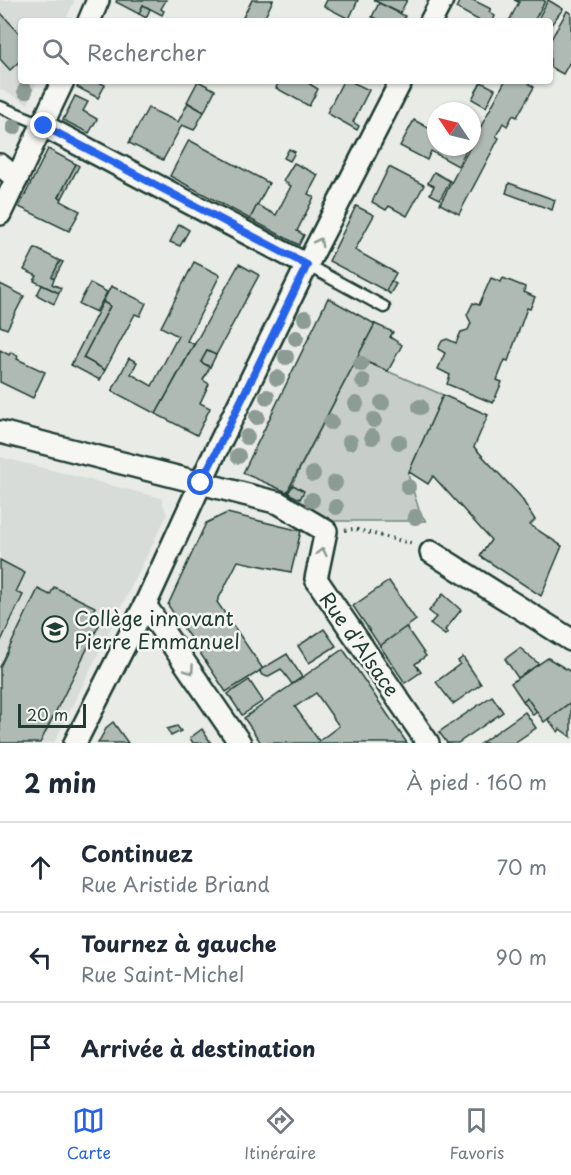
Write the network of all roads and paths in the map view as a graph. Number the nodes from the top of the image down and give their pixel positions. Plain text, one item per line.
1 (98, 0) edge
2 (442, 0) edge
3 (90, 18) edge
4 (433, 18) edge
5 (62, 84) edge
6 (399, 84) edge
7 (0, 107) edge
8 (44, 126) junction
9 (0, 165) edge
10 (17, 178) junction
11 (0, 214) edge
12 (307, 265) junction
13 (384, 307) dead end
14 (0, 432) edge
15 (201, 483) junction
16 (326, 531) junction
17 (431, 552) joint
18 (145, 605) junction
19 (571, 640) edge
20 (75, 743) edge
21 (240, 743) edge
22 (428, 743) edge

1 - 3 street
2 - 4 street
5 - 8 street
12 -> 6 street
7 - 8 lane
8 - 10 street
8 - 12 street
9 - 10 street
10 - 11 street
12 - 13 lane
12 - 15 street
14 - 15 street
15 - 16 street
15 - 18 street
16 - 17 path
22 -> 16 street, Rue d'Alsace
17 - 19 street
18 - 20 street
18 -> 21 street

